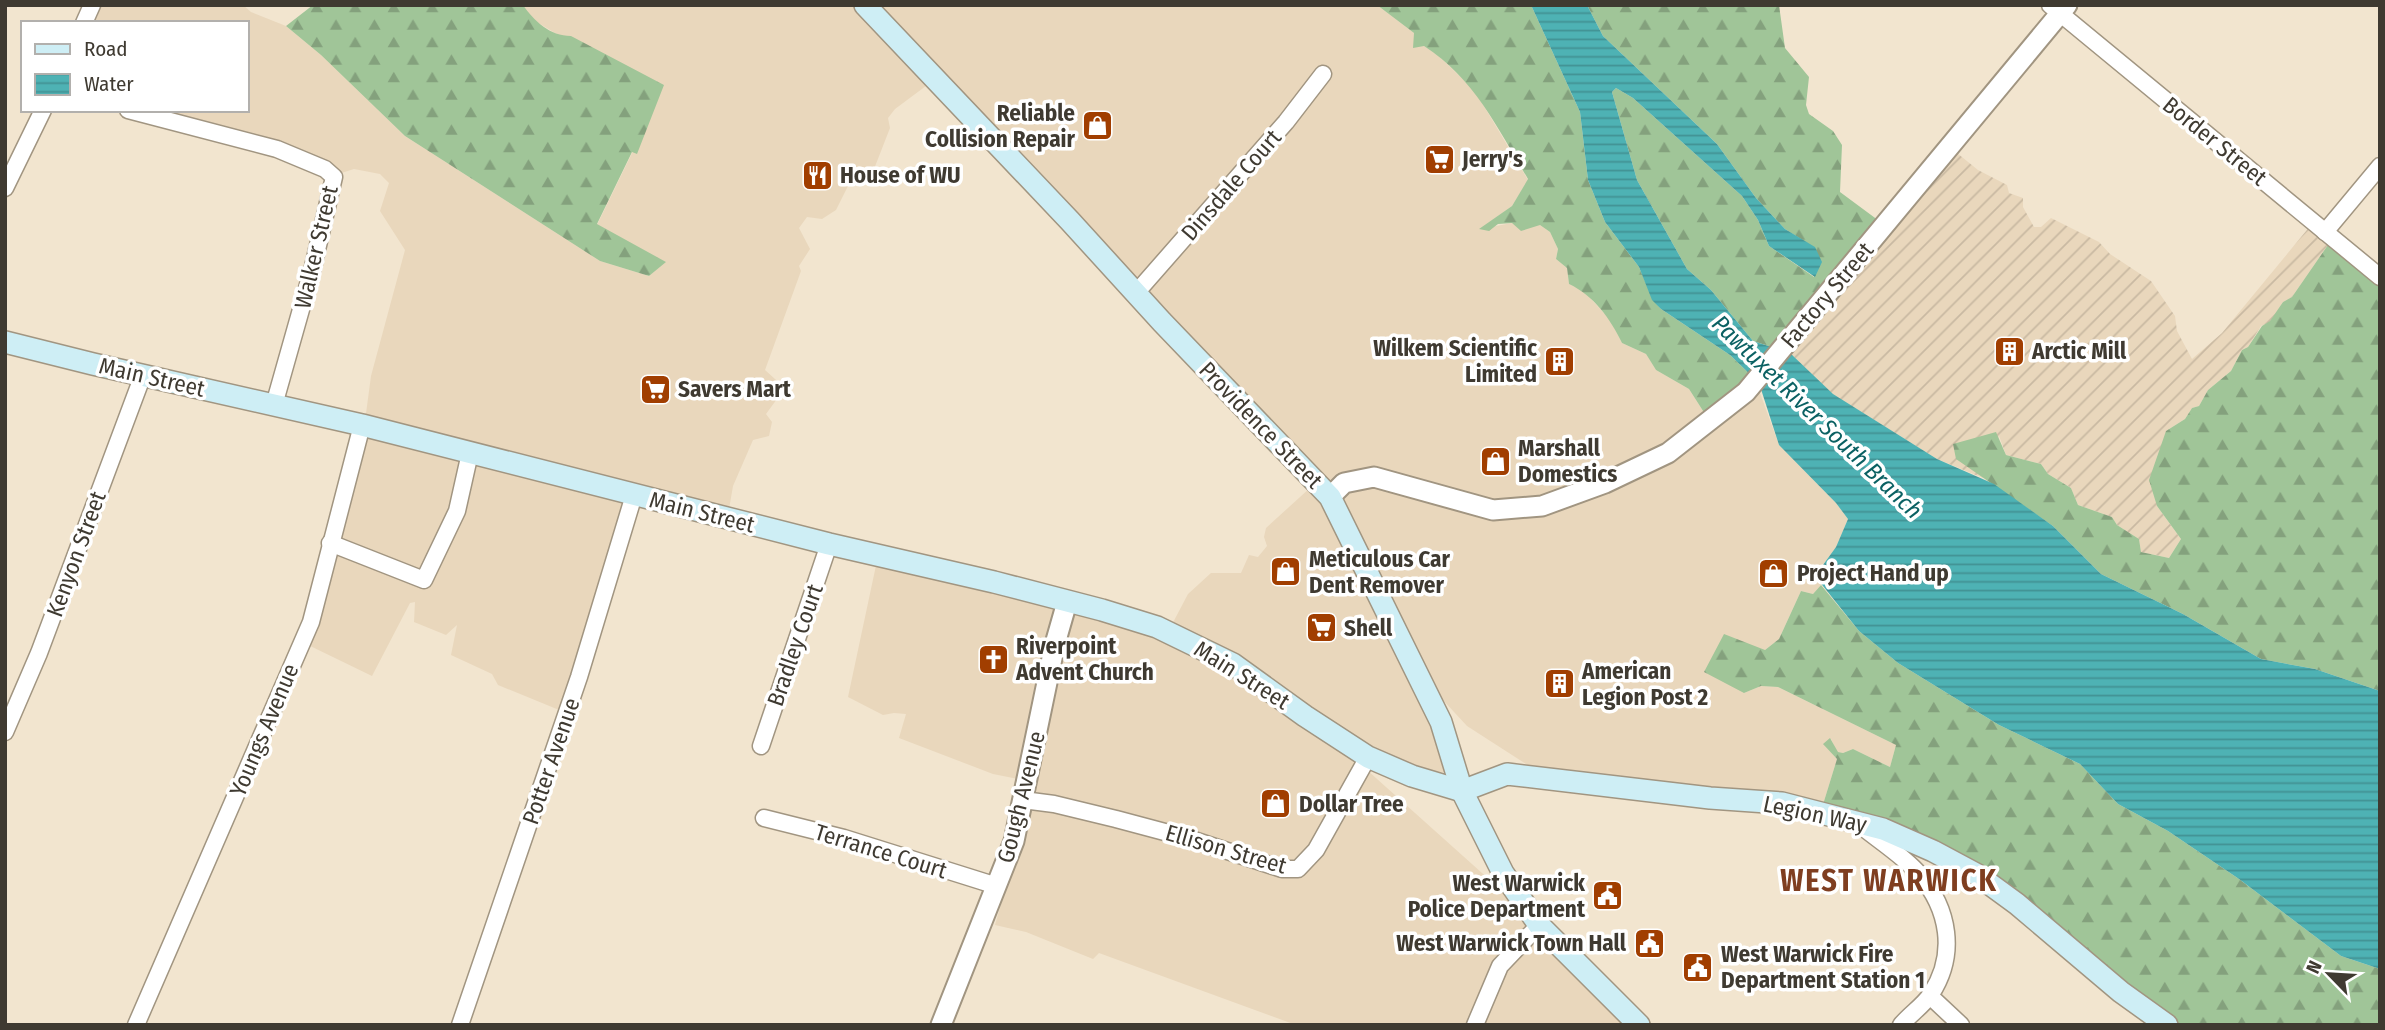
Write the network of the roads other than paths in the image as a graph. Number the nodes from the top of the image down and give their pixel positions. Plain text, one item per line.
1 (92, 5) edge
2 (865, 5) edge
3 (2059, 8) edge
4 (85, 21) edge
5 (1322, 74) dead end
6 (42, 112) edge
7 (136, 112) edge
8 (2380, 166) edge
9 (5, 188) edge
10 (2325, 232) junction
11 (2380, 278) edge
12 (1136, 293) junction
13 (5, 342) edge
14 (143, 375) junction
15 (274, 405) junction
16 (362, 425) junction
17 (470, 453) junction
18 (634, 495) junction
19 (1331, 497) junction
20 (330, 543) junction
21 (830, 544) junction
22 (1067, 602) junction
23 (5, 732) edge
24 (761, 746) dead end
25 (1368, 757) junction
26 (1462, 791) junction
27 (1023, 800) junction
28 (764, 818) dead end
29 (1858, 824) junction
30 (997, 886) junction
31 (1539, 925) junction
32 (1930, 996) junction
33 (136, 1025) edge
34 (460, 1025) edge
35 (941, 1025) edge
36 (1475, 1025) edge
37 (1639, 1025) edge
38 (1901, 1025) edge
39 (1961, 1025) edge
40 (2166, 1025) edge

1 - 4 street
2 - 12 main road, Providence Street
3 - 10 street, Border Street
3 - 19 street, Factory Street
5 - 12 street, Dinsdale Court
6 - 9 street
7 - 15 street, Walker Street
8 - 10 street
10 - 11 street, Border Street
12 - 19 main road, Providence Street
13 - 14 main road, Main Street
14 - 15 main road, Main Street
14 - 23 street, Kenyon Street
15 - 16 main road, Main Street
16 - 17 main road, Main Street
16 - 20 street, Youngs Avenue
17 - 18 main road, Main Street
17 - 20 street
18 - 21 main road, Main Street
18 - 34 street, Potter Avenue
19 - 26 main road, Providence Street
20 - 33 street, Youngs Avenue
21 - 22 main road, Main Street
21 - 24 street, Bradley Court
22 - 25 main road, Main Street
22 - 27 street, Gough Avenue
25 - 26 main road
25 - 27 street, Ellison Street
26 - 29 main road, Legion Way
26 - 31 main road, Providence Street
27 - 30 street, Gough Avenue
28 - 30 street, Terrance Court
29 - 32 street
29 - 40 main road, Legion Way
30 - 35 street, Gough Avenue
31 - 36 street
31 - 37 main road
32 - 38 street
32 - 39 street

